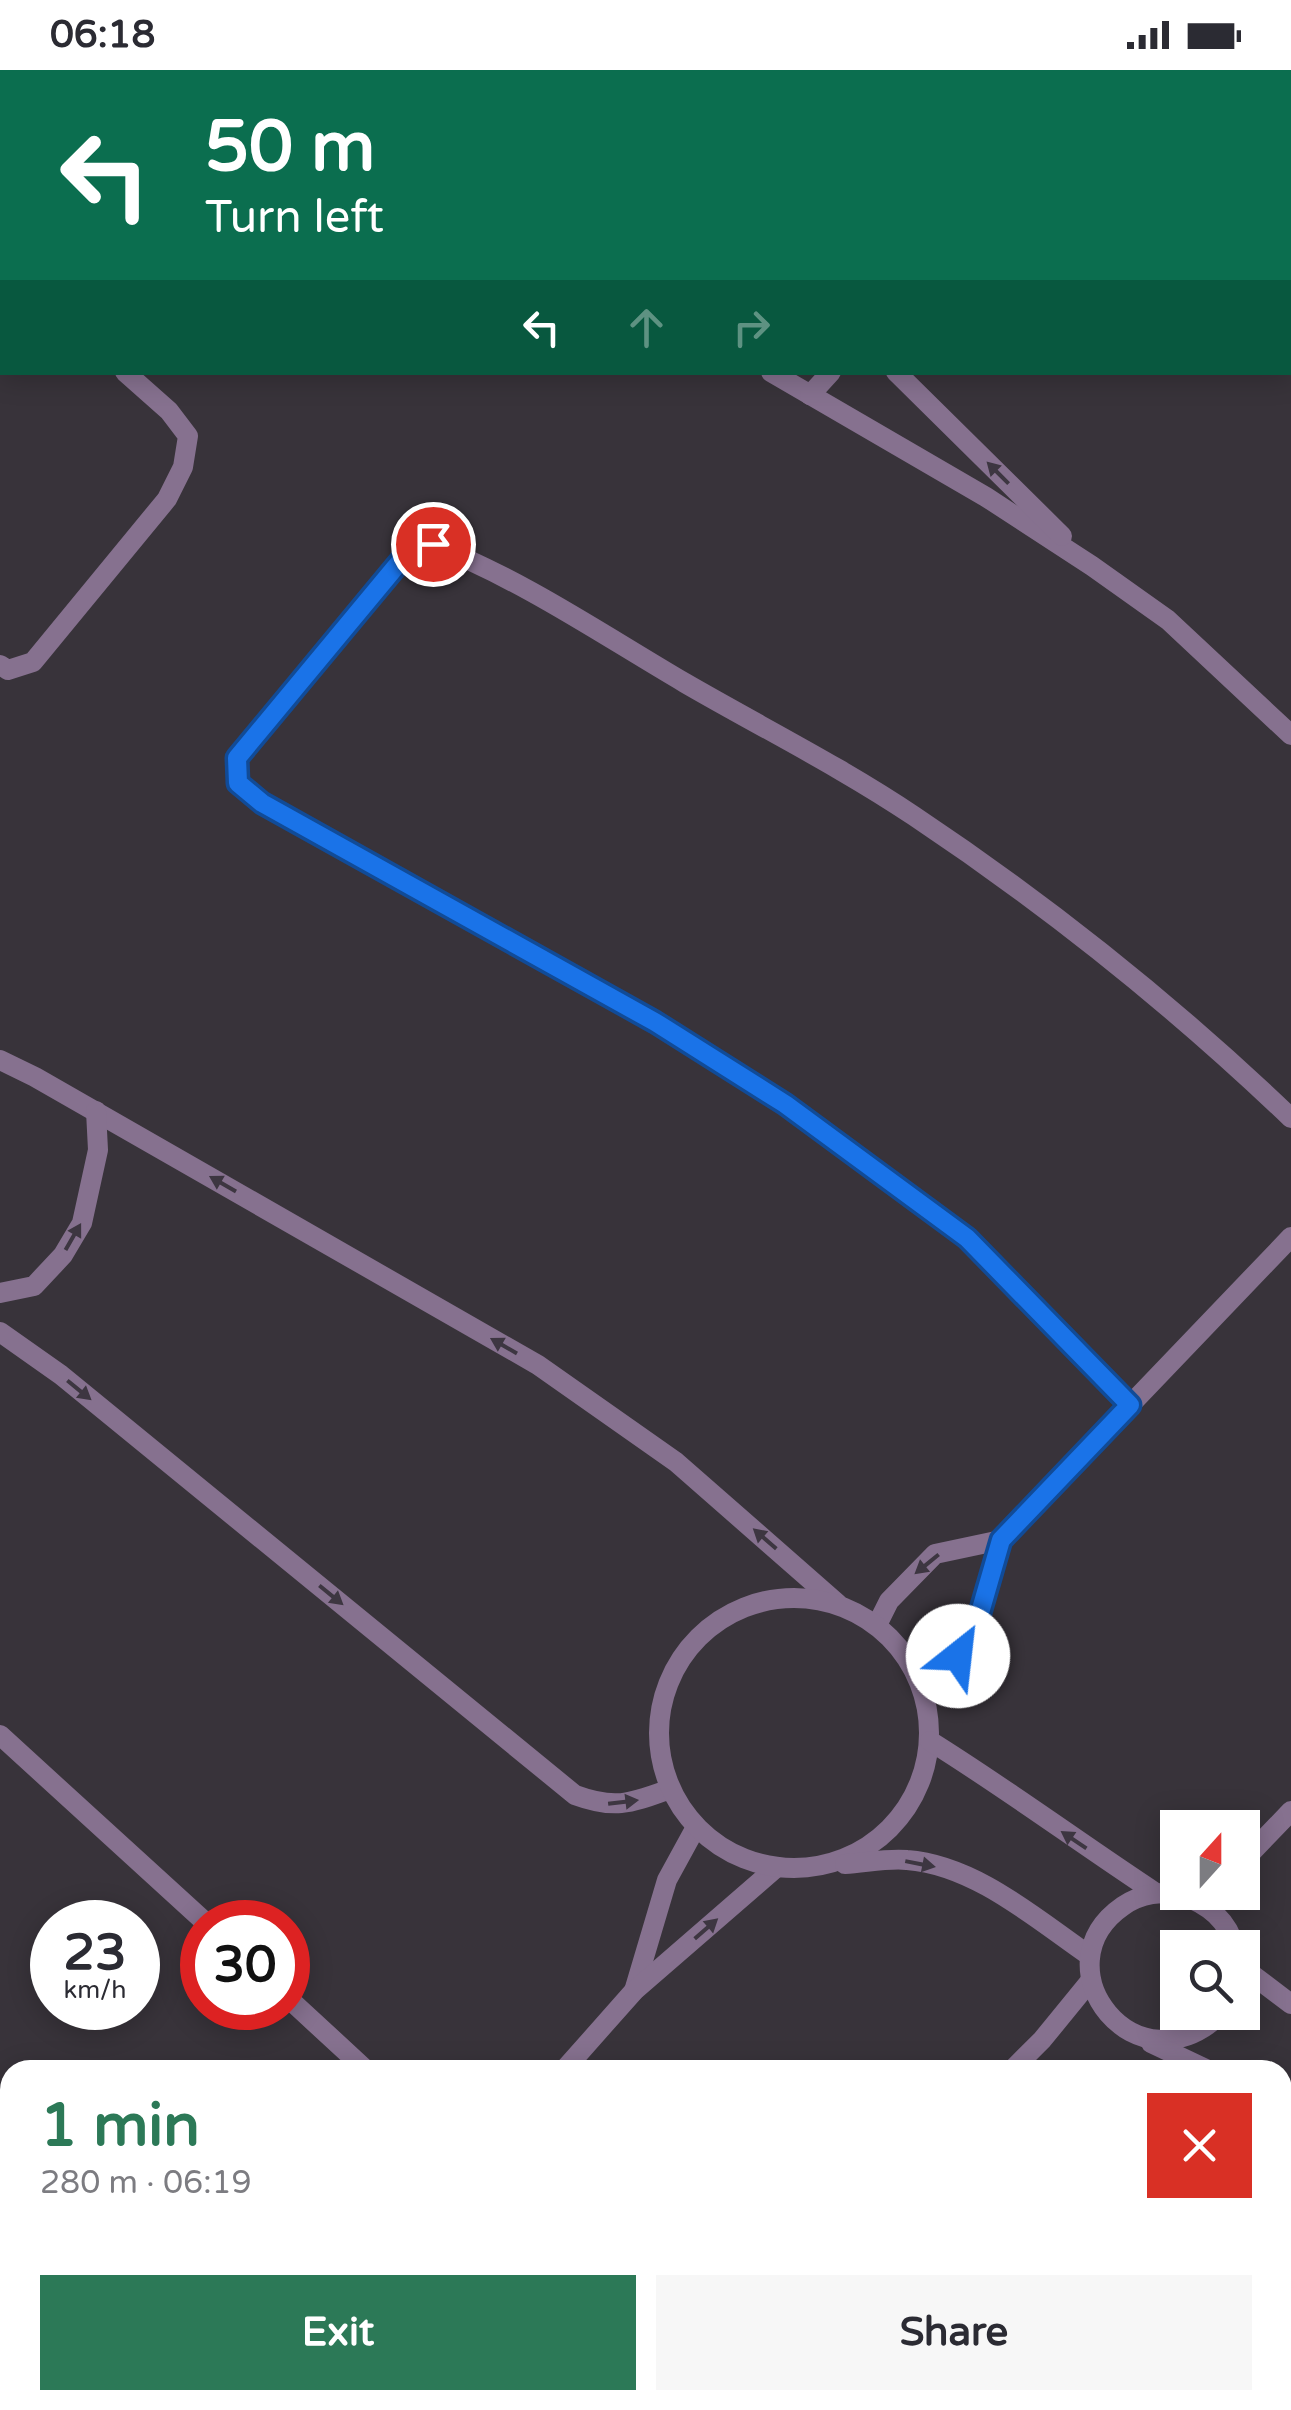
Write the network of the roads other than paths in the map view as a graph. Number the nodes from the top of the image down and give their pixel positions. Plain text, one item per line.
1 (128, 375) edge
2 (775, 375) edge
3 (828, 375) edge
4 (899, 375) edge
5 (810, 395) junction
6 (1092, 566) junction
7 (0, 665) edge
8 (1291, 735) edge
9 (0, 1060) edge
10 (96, 1111) junction
11 (1291, 1118) edge
12 (1291, 1237) edge
13 (0, 1293) edge
14 (0, 1332) edge
15 (1130, 1405) junction
16 (1001, 1540) junction
17 (838, 1604) junction
18 (876, 1624) junction
19 (926, 1697) junction
20 (0, 1736) edge
21 (930, 1740) junction
22 (670, 1789) junction
23 (1291, 1810) edge
24 (696, 1827) junction
25 (1260, 1843) edge
26 (823, 1865) junction
27 (777, 1867) junction
28 (1156, 1894) junction
29 (1160, 1894) edge
30 (181, 1900) edge
31 (1090, 1956) junction
32 (1091, 1980) junction
33 (1260, 1981) edge
34 (634, 1991) junction
35 (1291, 2004) edge
36 (310, 2018) edge
37 (1202, 2030) edge
38 (1136, 2036) junction
39 (355, 2060) edge
40 (573, 2060) edge
41 (1022, 2060) edge
42 (1187, 2060) edge

1 - 7 street
2 - 5 street
3 - 5 street
6 -> 4 street
5 - 6 street
6 - 8 street
9 - 10 street
13 -> 10 street
17 -> 10 street
11 - 15 street
12 - 15 street
14 -> 22 street
15 - 16 street
16 -> 18 street
16 - 19 street
17 - 18 street
17 - 22 street
18 - 19 street
19 - 21 street
20 - 30 street
21 - 26 street
28 -> 21 street
22 - 24 street
23 - 25 street
24 - 27 street
24 - 34 street
26 - 27 street
26 -> 31 street
34 -> 27 street
28 - 29 street
28 - 31 street
31 - 32 street
32 - 38 street
32 - 41 street
33 - 35 street
34 - 40 street
36 - 39 street
37 - 38 street
38 - 42 street

